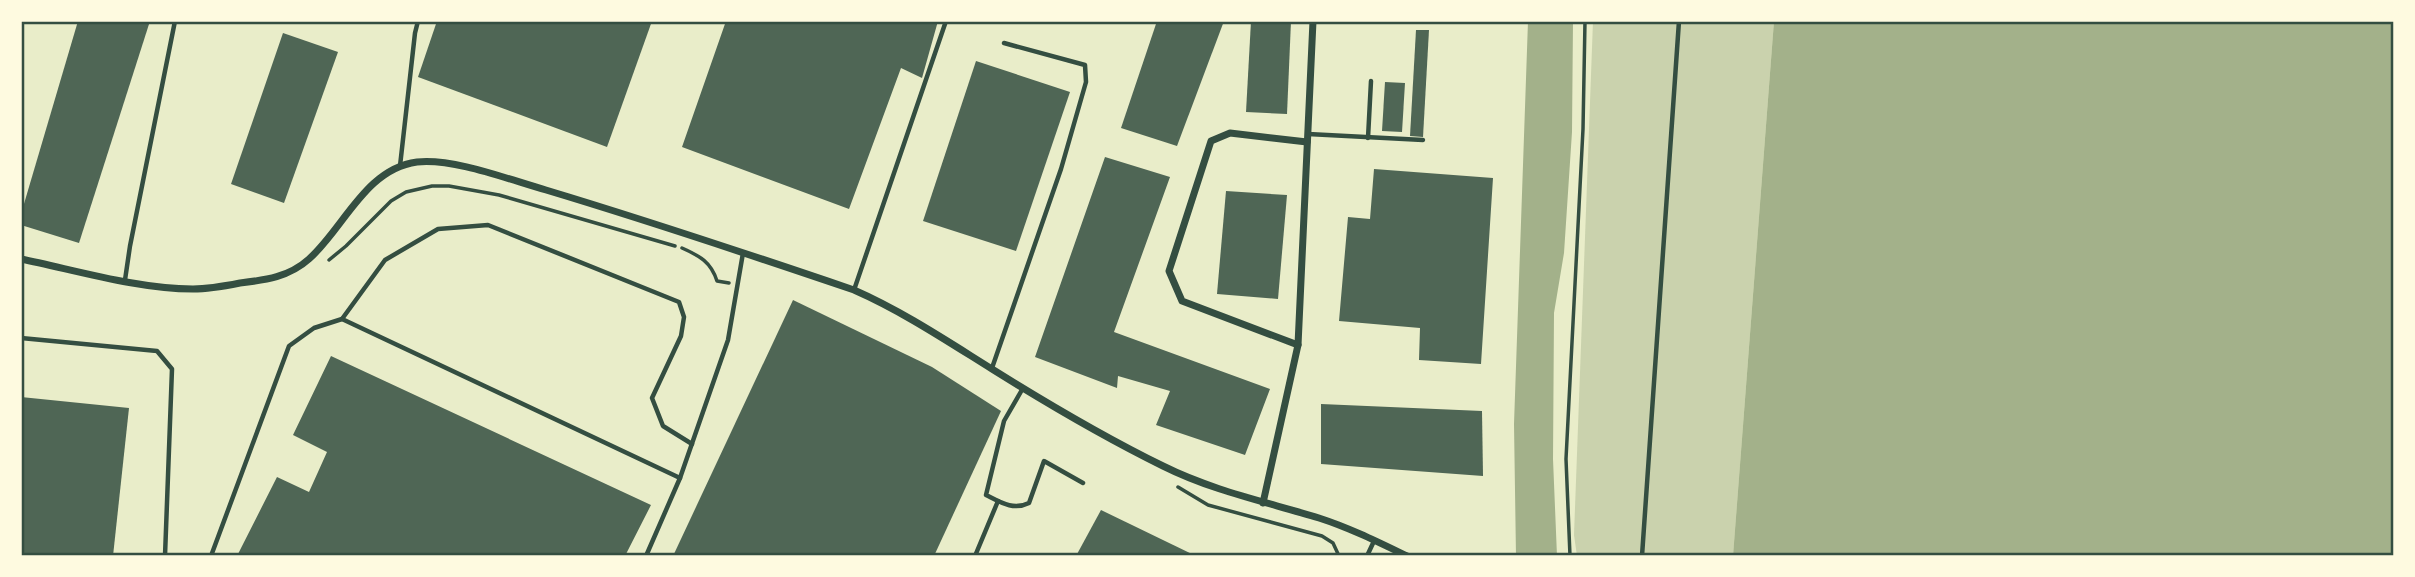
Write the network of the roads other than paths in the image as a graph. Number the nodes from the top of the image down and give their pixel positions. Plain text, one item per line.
1 (175, 21) edge
2 (418, 21) edge
3 (946, 21) edge
4 (1313, 21) edge
5 (1679, 21) edge
6 (1004, 43) dead end
7 (1371, 81) dead end
8 (1307, 138) junction
9 (1368, 138) junction
10 (1423, 140) dead end
11 (400, 166) junction
12 (743, 252) junction
13 (21, 259) edge
14 (125, 280) junction
15 (854, 290) junction
16 (342, 319) junction
17 (21, 338) edge
18 (1298, 345) junction
19 (992, 369) junction
20 (1023, 388) junction
21 (692, 444) junction
22 (680, 478) junction
23 (1083, 483) dead end
24 (998, 501) junction
25 (1263, 503) junction
26 (1374, 540) junction
27 (165, 556) edge
28 (211, 556) edge
29 (646, 556) edge
30 (975, 556) edge
31 (1367, 556) edge
32 (1407, 556) edge
33 (1642, 556) edge

1 - 14 lane
2 - 11 lane
3 - 15 lane
4 - 8 street
5 - 33 lane
6 - 19 lane
7 - 9 lane
8 - 9 lane
8 - 18 street
8 - 18 street
9 - 10 lane
11 - 12 street
11 - 14 street
12 - 15 street
12 - 21 lane
13 - 14 street
15 - 19 street
16 - 21 lane
16 - 22 lane
16 - 28 lane
17 - 27 lane
18 - 25 street
19 - 20 street
20 - 24 lane
20 - 25 street
21 - 22 lane
22 - 29 lane
23 - 24 lane
24 - 30 lane
25 - 26 street
26 - 31 lane
26 - 32 street

